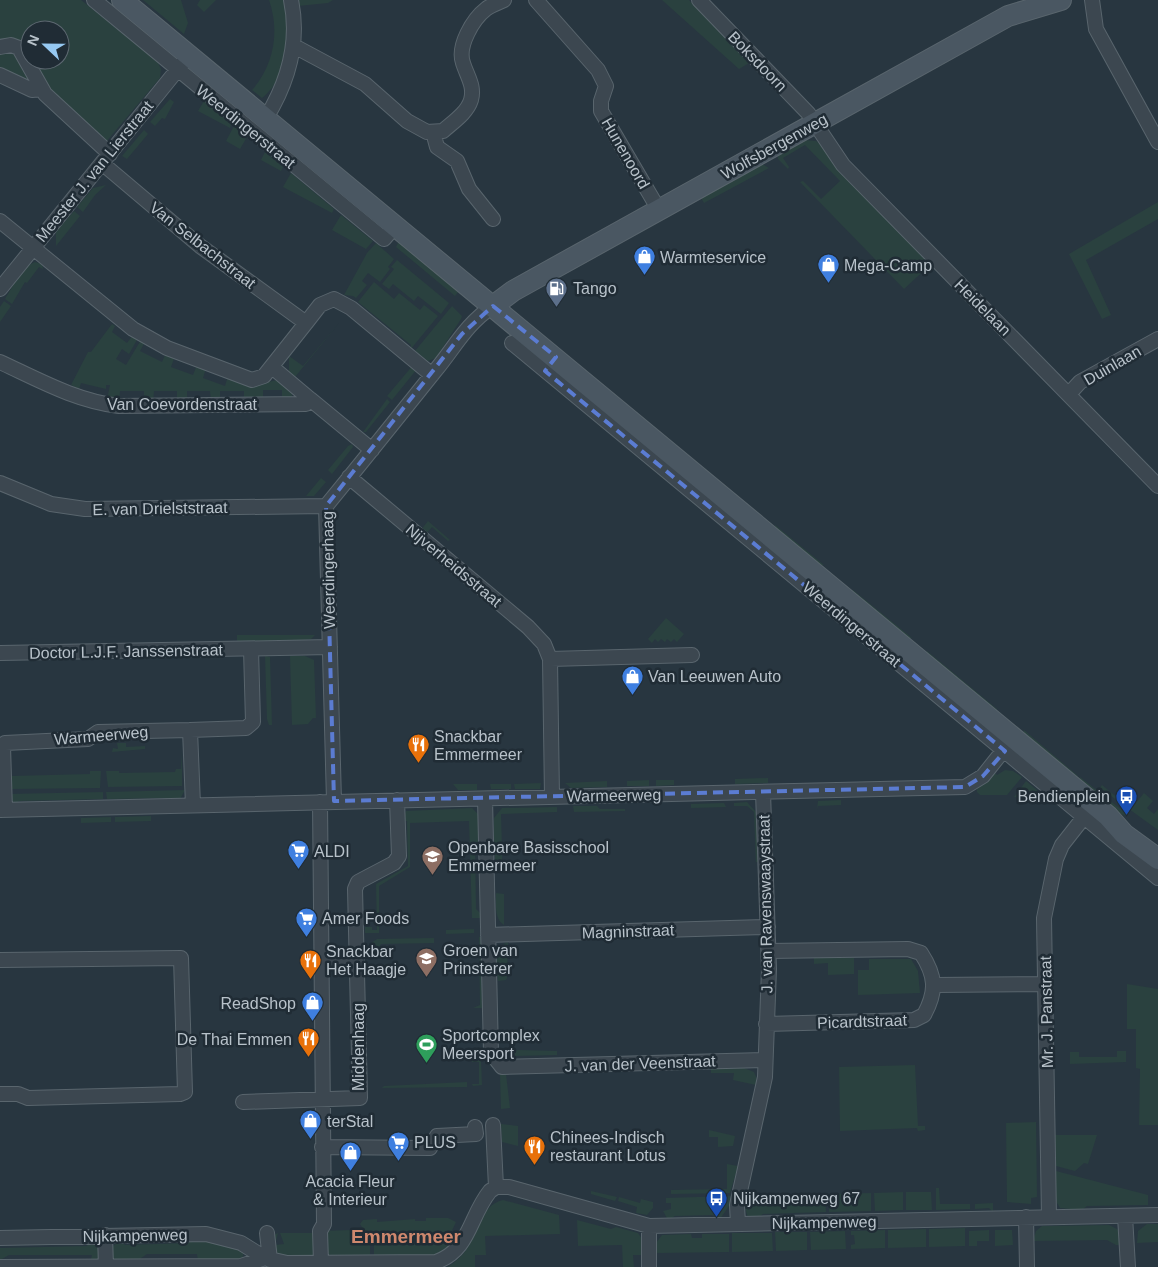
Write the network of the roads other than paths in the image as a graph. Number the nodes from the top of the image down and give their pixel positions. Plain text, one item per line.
1 (94, 0) edge
2 (122, 0) edge
3 (291, 0) edge
4 (504, 0) edge
5 (536, 0) edge
6 (699, 0) edge
7 (1060, 0) edge
8 (1092, 0) edge
9 (294, 46) junction
10 (0, 47) edge
11 (183, 62) junction
12 (0, 75) edge
13 (41, 89) junction
14 (269, 113) junction
15 (816, 122) junction
16 (433, 132) junction
17 (1158, 142) edge
18 (107, 159) junction
19 (659, 210) junction
20 (493, 219) dead end
21 (0, 221) edge
22 (396, 225) junction
23 (33, 246) junction
24 (0, 289) edge
25 (493, 306) junction
26 (306, 323) junction
27 (1158, 339) edge
28 (512, 343) dead end
29 (0, 362) edge
30 (550, 364) junction
31 (272, 366) junction
32 (432, 375) junction
33 (1069, 394) junction
34 (310, 399) junction
35 (372, 450) junction
36 (349, 477) junction
37 (0, 483) edge
38 (1158, 486) edge
39 (326, 506) junction
40 (330, 647) junction
41 (251, 649) junction
42 (0, 653) edge
43 (692, 654) dead end
44 (550, 659) junction
45 (190, 730) junction
46 (1009, 744) junction
47 (763, 792) junction
48 (552, 797) junction
49 (485, 799) junction
50 (397, 800) junction
51 (327, 802) junction
52 (193, 805) junction
53 (2, 810) edge
54 (1108, 816) junction
55 (1084, 817) junction
56 (1158, 846) edge
57 (1158, 859) edge
58 (1158, 878) edge
59 (768, 927) junction
60 (488, 935) junction
61 (769, 952) junction
62 (0, 960) edge
63 (357, 960) junction
64 (321, 961) junction
65 (1046, 984) junction
66 (935, 985) junction
67 (766, 1024) junction
68 (765, 1060) junction
69 (0, 1094) edge
70 (322, 1100) junction
71 (243, 1102) dead end
72 (493, 1125) dead end
73 (475, 1126) dead end
74 (322, 1147) junction
75 (496, 1187) junction
76 (1158, 1215) edge
77 (1125, 1216) junction
78 (1026, 1217) junction
79 (1049, 1217) junction
80 (738, 1224) junction
81 (649, 1226) junction
82 (267, 1233) dead end
83 (105, 1234) junction
84 (0, 1238) edge
85 (267, 1259) junction
86 (321, 1263) junction
87 (343, 1265) edge
88 (106, 1266) edge
89 (0, 1267) edge
90 (649, 1267) edge
91 (1027, 1267) edge
92 (1128, 1267) edge

1 - 11 street, Weerdingerstraat
2 - 11 main road, Weerdingerstraat
3 - 9 street
4 - 16 street
5 - 19 street, Hunenoord
6 - 15 street, Boksdoorn
7 - 15 main road, Wolfsbergenweg
8 - 17 street
9 - 14 street
9 - 16 street
10 - 13 street, Van Selbachstraat
11 - 14 main road, Weerdingerstraat
11 - 18 street, Meester J. van Lierstraat
11 - 22 street, Weerdingerstraat
12 - 13 street, Van Selbachstraat
13 - 18 street, Van Selbachstraat
14 - 22 main road, Weerdingerstraat
15 - 19 main road, Wolfsbergenweg
15 - 33 street, Heidelaan
16 - 20 street
18 - 23 street, Meester J. van Lierstraat
18 - 26 street, Van Selbachstraat
19 - 25 main road, Wolfsbergenweg
21 - 23 street
22 - 25 main road, Weerdingerstraat
23 - 24 street, Meester J. van Lierstraat
23 - 31 street
25 - 30 main road, Weerdingerstraat
25 - 32 street, Weerdingerhaag
26 - 31 street
26 - 32 street
27 - 33 street, Duinlaan
28 - 30 street, Weerdingerstraat
29 - 34 street, Van Coevordenstraat
30 - 46 main road, Weerdingerstraat
31 - 34 street
32 - 35 street, Weerdingerhaag
33 - 38 street, Heidelaan
34 - 35 street
35 - 36 street, Weerdingerhaag
36 - 39 street, Weerdingerhaag
36 - 44 street, Nijverheidsstraat
37 - 39 street, E. van Drielststraat
39 - 40 street, Weerdingerhaag
40 - 41 street, Doctor L.J.F. Janssenstraat
40 - 51 street, Weerdingerhaag
41 - 42 street, Doctor L.J.F. Janssenstraat
41 - 45 street
43 - 44 street
44 - 48 street, Nijverheidsstraat
45 - 52 street
45 - 53 street, Warmeerweg
46 - 47 street, Warmeerweg
46 - 54 main road, Weerdingerstraat
46 - 55 street, Weerdingerstraat
47 - 48 street, Warmeerweg
47 - 59 street, J. van Ravenswaaystraat
48 - 49 street, Warmeerweg
49 - 50 street, Warmeerweg
49 - 60 street
50 - 51 street, Warmeerweg
50 - 63 street, Middenhaag
51 - 52 street, Warmeerweg
51 - 64 street
52 - 53 street, Warmeerweg
54 - 56 main road, Weerdingerstraat
54 - 57 main road, Weerdingerstraat
55 - 58 street, Weerdingerstraat
55 - 65 street, Mr. J. Panstraat
59 - 60 street, Magninstraat
59 - 61 street, J. van Ravenswaaystraat
60 - 68 street, J. van der Veenstraat
61 - 66 street
61 - 67 street, J. van Ravenswaaystraat
62 - 69 street
63 - 64 street
63 - 70 street, Middenhaag
64 - 70 street
65 - 66 street
65 - 79 street, Mr. J. Panstraat
66 - 67 street, Picardtstraat
67 - 68 street, J. van Ravenswaaystraat
68 - 80 street, J. van Ravenswaaystraat
70 - 71 street, Middenhaag
70 - 74 street
72 - 75 street
73 - 74 street
74 - 86 street
75 - 81 street, Nijkampenweg
75 - 87 street, Nijkampenweg
76 - 77 street, Nijkampenweg
77 - 79 street, Nijkampenweg
77 - 92 street
78 - 79 street, Nijkampenweg
78 - 80 street, Nijkampenweg
78 - 91 street
80 - 81 street, Nijkampenweg
81 - 90 street
82 - 85 street
83 - 84 street, Nijkampenweg
83 - 85 street, Nijkampenweg
83 - 88 street
85 - 86 street, Nijkampenweg
85 - 88 street, Nijkampenweg
86 - 87 street, Nijkampenweg
88 - 89 street, Nijkampenweg

